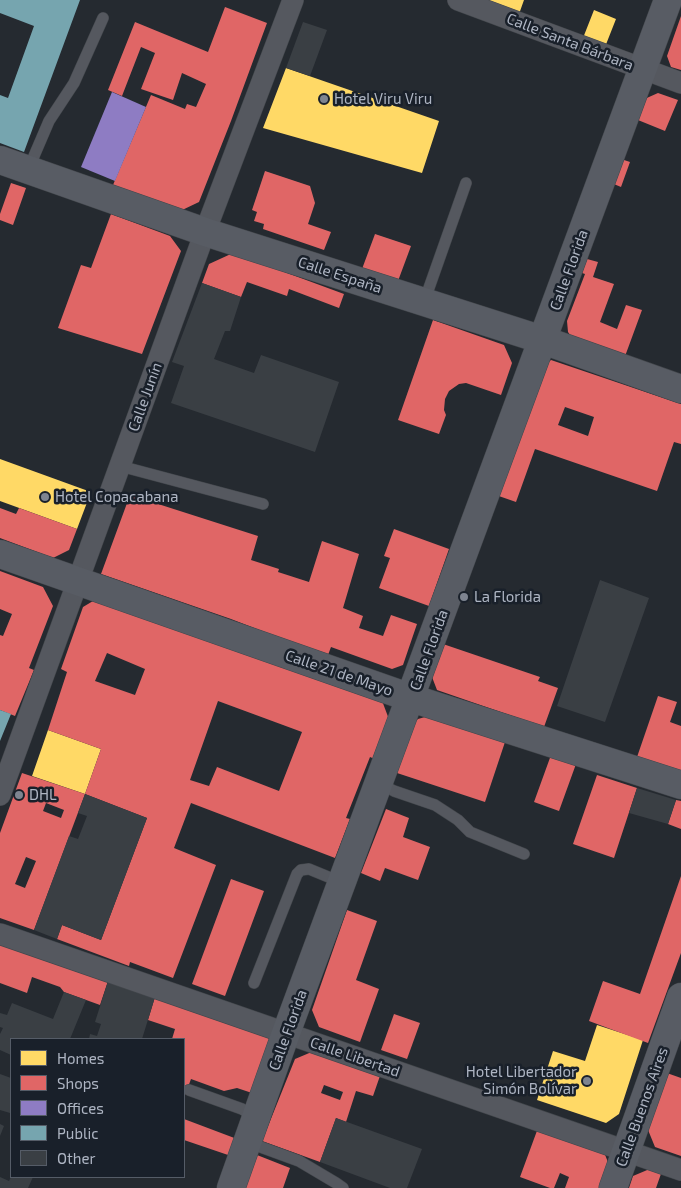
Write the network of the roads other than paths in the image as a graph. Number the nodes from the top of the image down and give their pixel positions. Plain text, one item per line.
1 (293, 0) edge
2 (458, 0) edge
3 (668, 0) edge
4 (103, 18) dead end
5 (642, 69) junction
6 (681, 83) edge
7 (0, 160) edge
8 (30, 171) junction
9 (466, 183) dead end
10 (205, 232) junction
11 (424, 302) junction
12 (543, 340) junction
13 (681, 389) edge
14 (120, 466) junction
15 (263, 504) dead end
16 (0, 554) edge
17 (78, 581) junction
18 (411, 698) junction
19 (379, 783) junction
20 (681, 785) edge
21 (0, 795) edge
22 (524, 854) dead end
23 (343, 883) junction
24 (0, 934) edge
25 (254, 984) dead end
26 (681, 997) edge
27 (286, 1033) junction
28 (189, 1090) dead end
29 (252, 1130) junction
30 (626, 1151) junction
31 (681, 1170) edge
32 (231, 1188) edge
33 (342, 1188) edge
34 (613, 1188) edge

1 - 10 street, Calle Junín
2 - 5 street, Calle Santa Bárbara
3 - 5 street, Calle Florida
4 - 8 lane
5 - 6 street, Calle Santa Bárbara
5 - 12 street, Calle Florida
7 - 8 street, Calle España
8 - 10 street, Calle España
9 - 11 lane
10 - 11 street, Calle España
10 - 14 street, Calle Junín
11 - 12 street, Calle España
12 - 13 street, Calle España
12 - 18 street, Calle Florida
14 - 15 lane
14 - 17 street, Calle Junín
16 - 17 street, Calle 21 de Mayo
17 - 18 street, Calle 21 de Mayo
17 - 21 street, Calle Junín
18 - 19 street, Calle Florida
18 - 20 street, Calle 21 de Mayo
19 - 22 lane
19 - 23 street, Calle Florida
23 - 25 lane
23 - 27 street, Calle Florida
24 - 27 street, Calle Libertad
26 - 30 street, Calle Buenos Aires
27 - 29 street, Calle Florida
27 - 30 street, Calle Libertad
28 - 29 lane
29 - 32 street, Calle Florida
29 - 33 lane
30 - 31 street, Calle Libertad
30 - 34 street, Calle Buenos Aires

